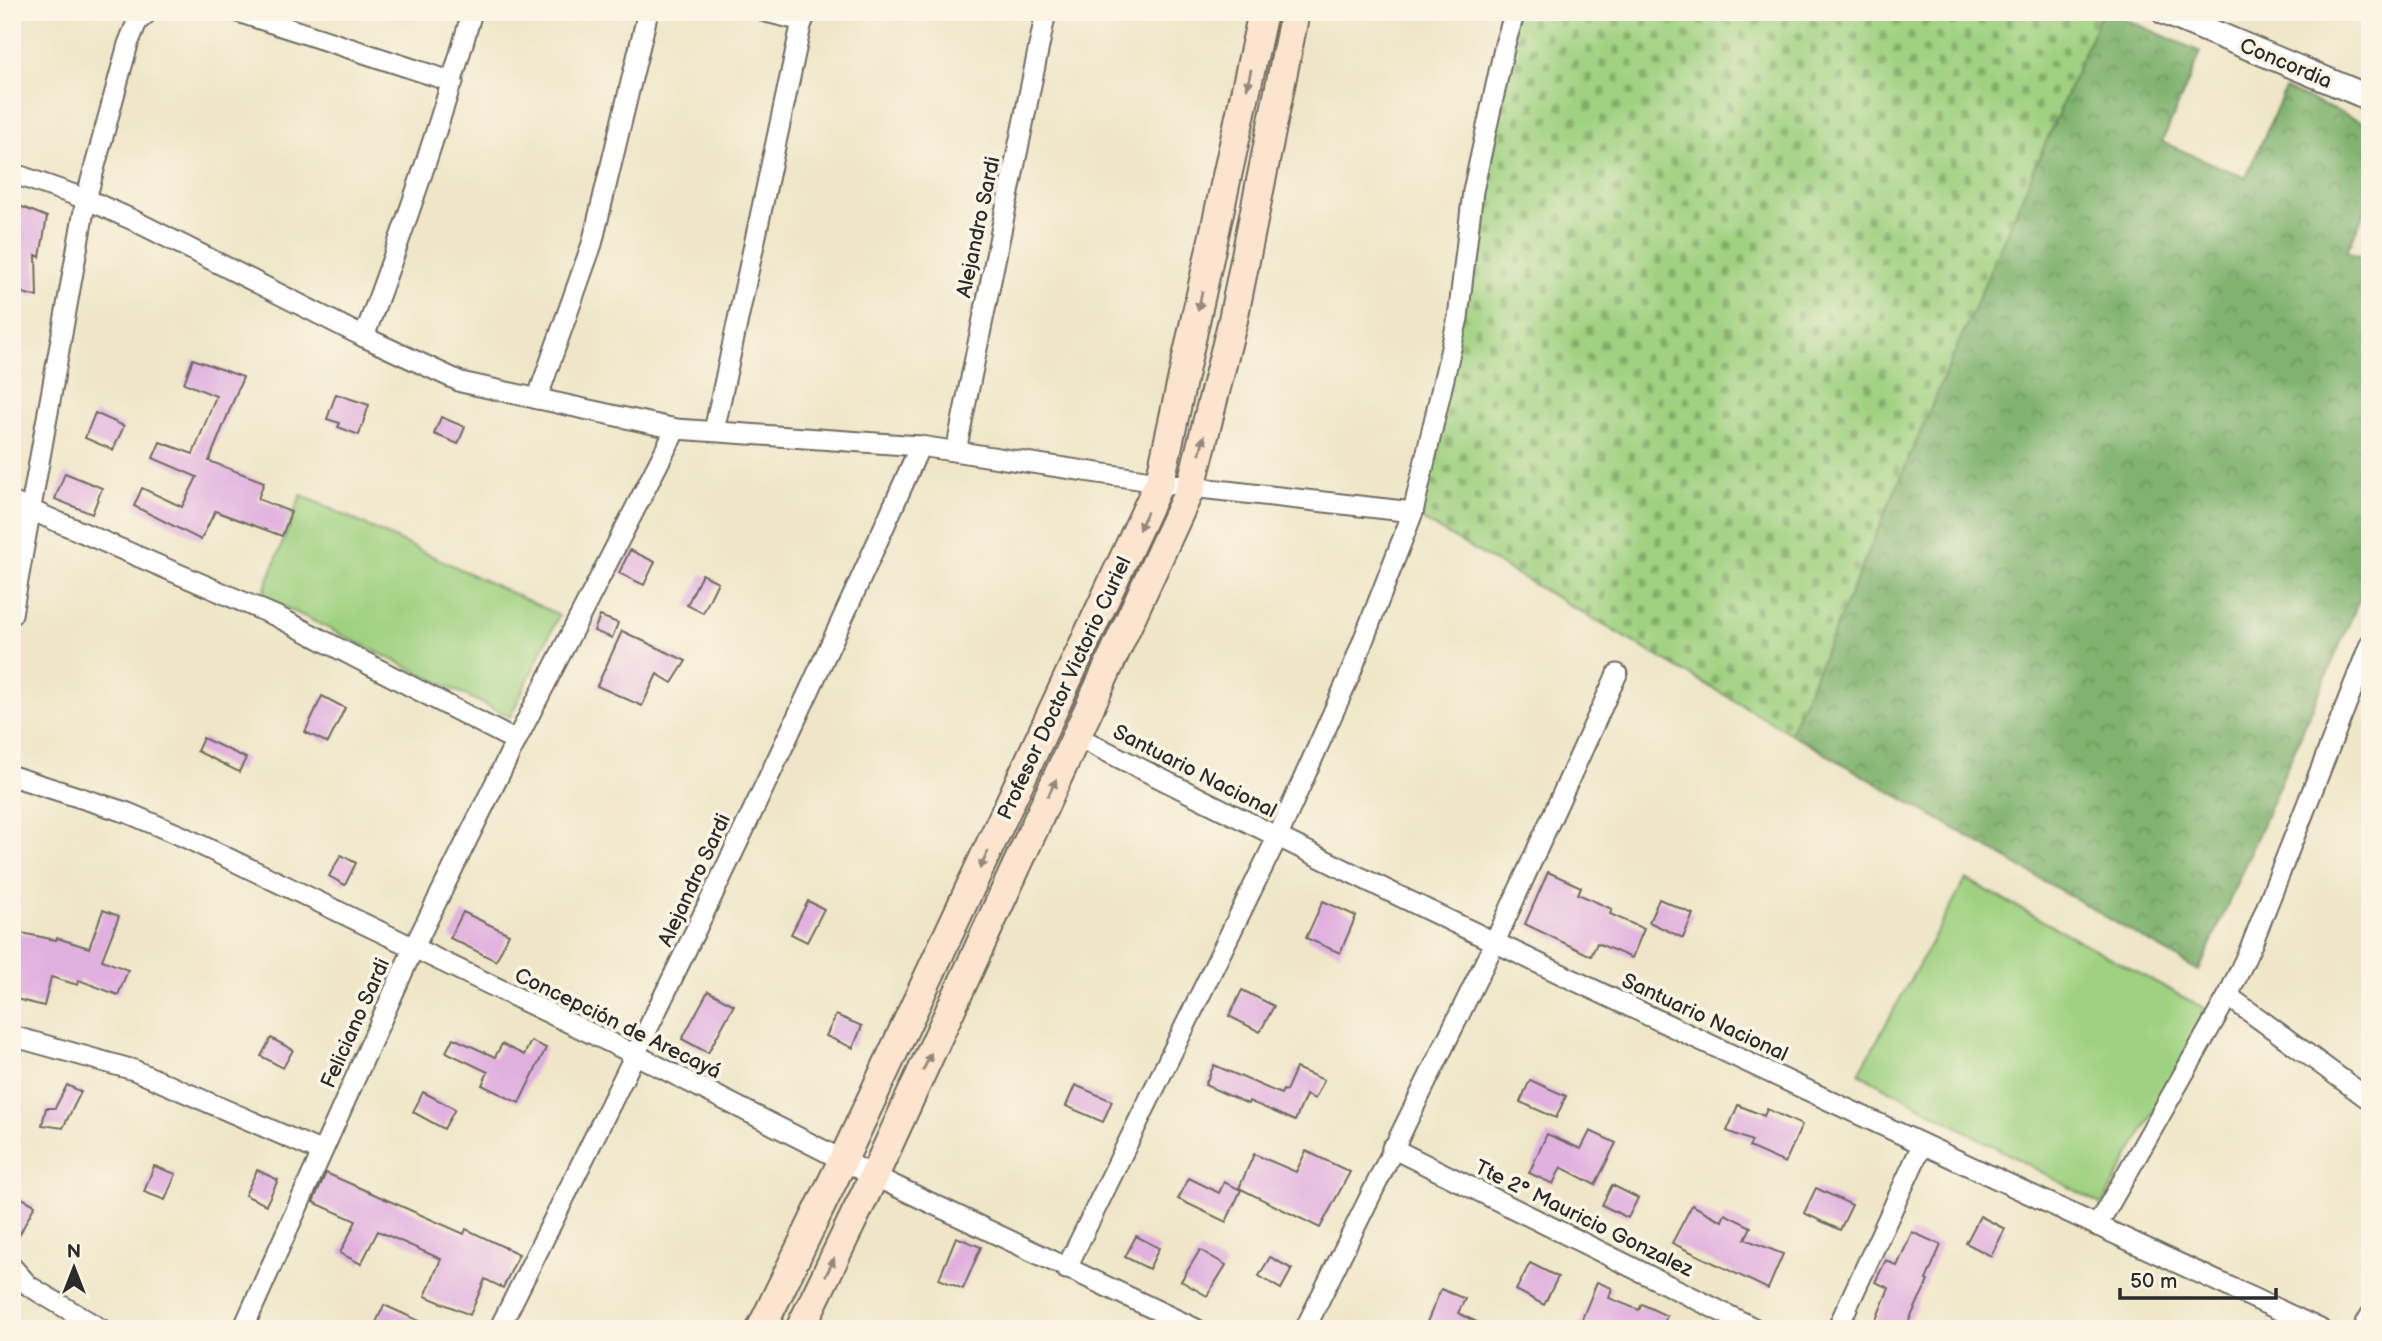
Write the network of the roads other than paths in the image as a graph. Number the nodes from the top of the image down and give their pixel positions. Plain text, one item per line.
1 (148, 12) edge
2 (238, 12) edge
3 (472, 12) edge
4 (648, 12) edge
5 (766, 12) edge
6 (1046, 12) edge
7 (1263, 12) edge
8 (1295, 12) edge
9 (1515, 12) edge
10 (2164, 12) edge
11 (804, 16) edge
12 (453, 82) junction
13 (2370, 98) edge
14 (12, 173) edge
15 (86, 199) junction
16 (364, 337) junction
17 (537, 399) junction
18 (676, 429) junction
19 (714, 431) junction
20 (920, 446) junction
21 (956, 451) junction
22 (1160, 481) junction
23 (1191, 487) junction
24 (12, 502) edge
25 (32, 510) junction
26 (1413, 512) junction
27 (12, 614) edge
28 (2370, 644) edge
29 (1618, 674) dead end
30 (1076, 736) junction
31 (516, 741) junction
32 (12, 776) edge
33 (1277, 838) junction
34 (1494, 943) junction
35 (413, 949) junction
36 (2228, 996) junction
37 (12, 1036) edge
38 (636, 1055) junction
39 (2370, 1100) edge
40 (1922, 1145) junction
41 (1392, 1148) junction
42 (322, 1152) junction
43 (843, 1160) junction
44 (874, 1176) junction
45 (2097, 1226) junction
46 (12, 1267) edge
47 (1066, 1269) junction
48 (2370, 1316) edge
49 (101, 1329) edge
50 (243, 1329) edge
51 (499, 1329) edge
52 (761, 1329) edge
53 (800, 1329) edge
54 (1196, 1329) edge
55 (1305, 1329) edge
56 (1756, 1329) edge
57 (1837, 1329) edge
58 (2319, 1329) edge
59 (2363, 1329) edge

1 - 15 street
2 - 12 street
3 - 12 street
4 - 17 street
5 - 11 street
6 - 21 street, Alejandro Sardi
7 -> 22 main road, Profesor Doctor Victorio Curiel
23 -> 8 main road, Profesor Doctor Victorio Curiel
9 - 26 street
10 - 13 street, Concordia
11 - 19 street
12 - 16 street
14 - 15 street
15 - 16 street
15 - 25 street
16 - 17 street
17 - 18 street
18 - 19 street
18 - 31 street, Feliciano Sardi
19 - 20 street
20 - 21 street
20 - 38 street, Alejandro Sardi
21 - 22 street
22 - 23 street
22 -> 43 main road, Profesor Doctor Victorio Curiel
23 - 26 street
23 - 30 main road, Profesor Doctor Victorio Curiel
24 - 25 street
25 - 27 street
25 - 31 street
26 - 33 street
28 - 36 street
29 - 34 street
30 - 33 street, Santuario Nacional
44 -> 30 main road, Profesor Doctor Victorio Curiel
31 - 35 street, Feliciano Sardi
32 - 35 street, Concepción de Arecayá
33 - 34 street, Santuario Nacional
33 - 47 street
34 - 40 street, Santuario Nacional
34 - 41 street
35 - 38 street, Concepción de Arecayá
35 - 42 street, Feliciano Sardi
36 - 39 street
36 - 45 street
37 - 42 street
38 - 43 street, Concepción de Arecayá
38 - 51 street, Alejandro Sardi
40 - 45 street, Santuario Nacional
40 - 57 street
41 - 55 street
41 - 56 street, Tte 2° Mauricio Gonzalez
42 - 50 street, Feliciano Sardi
43 - 44 street, Concepción de Arecayá
43 - 52 main road, Profesor Doctor Victorio Curiel
44 - 47 street, Concepción de Arecayá
53 -> 44 main road, Profesor Doctor Victorio Curiel
45 - 58 street, Santuario Nacional
46 - 49 street
47 - 54 street, Concepción de Arecayá
48 - 59 street

